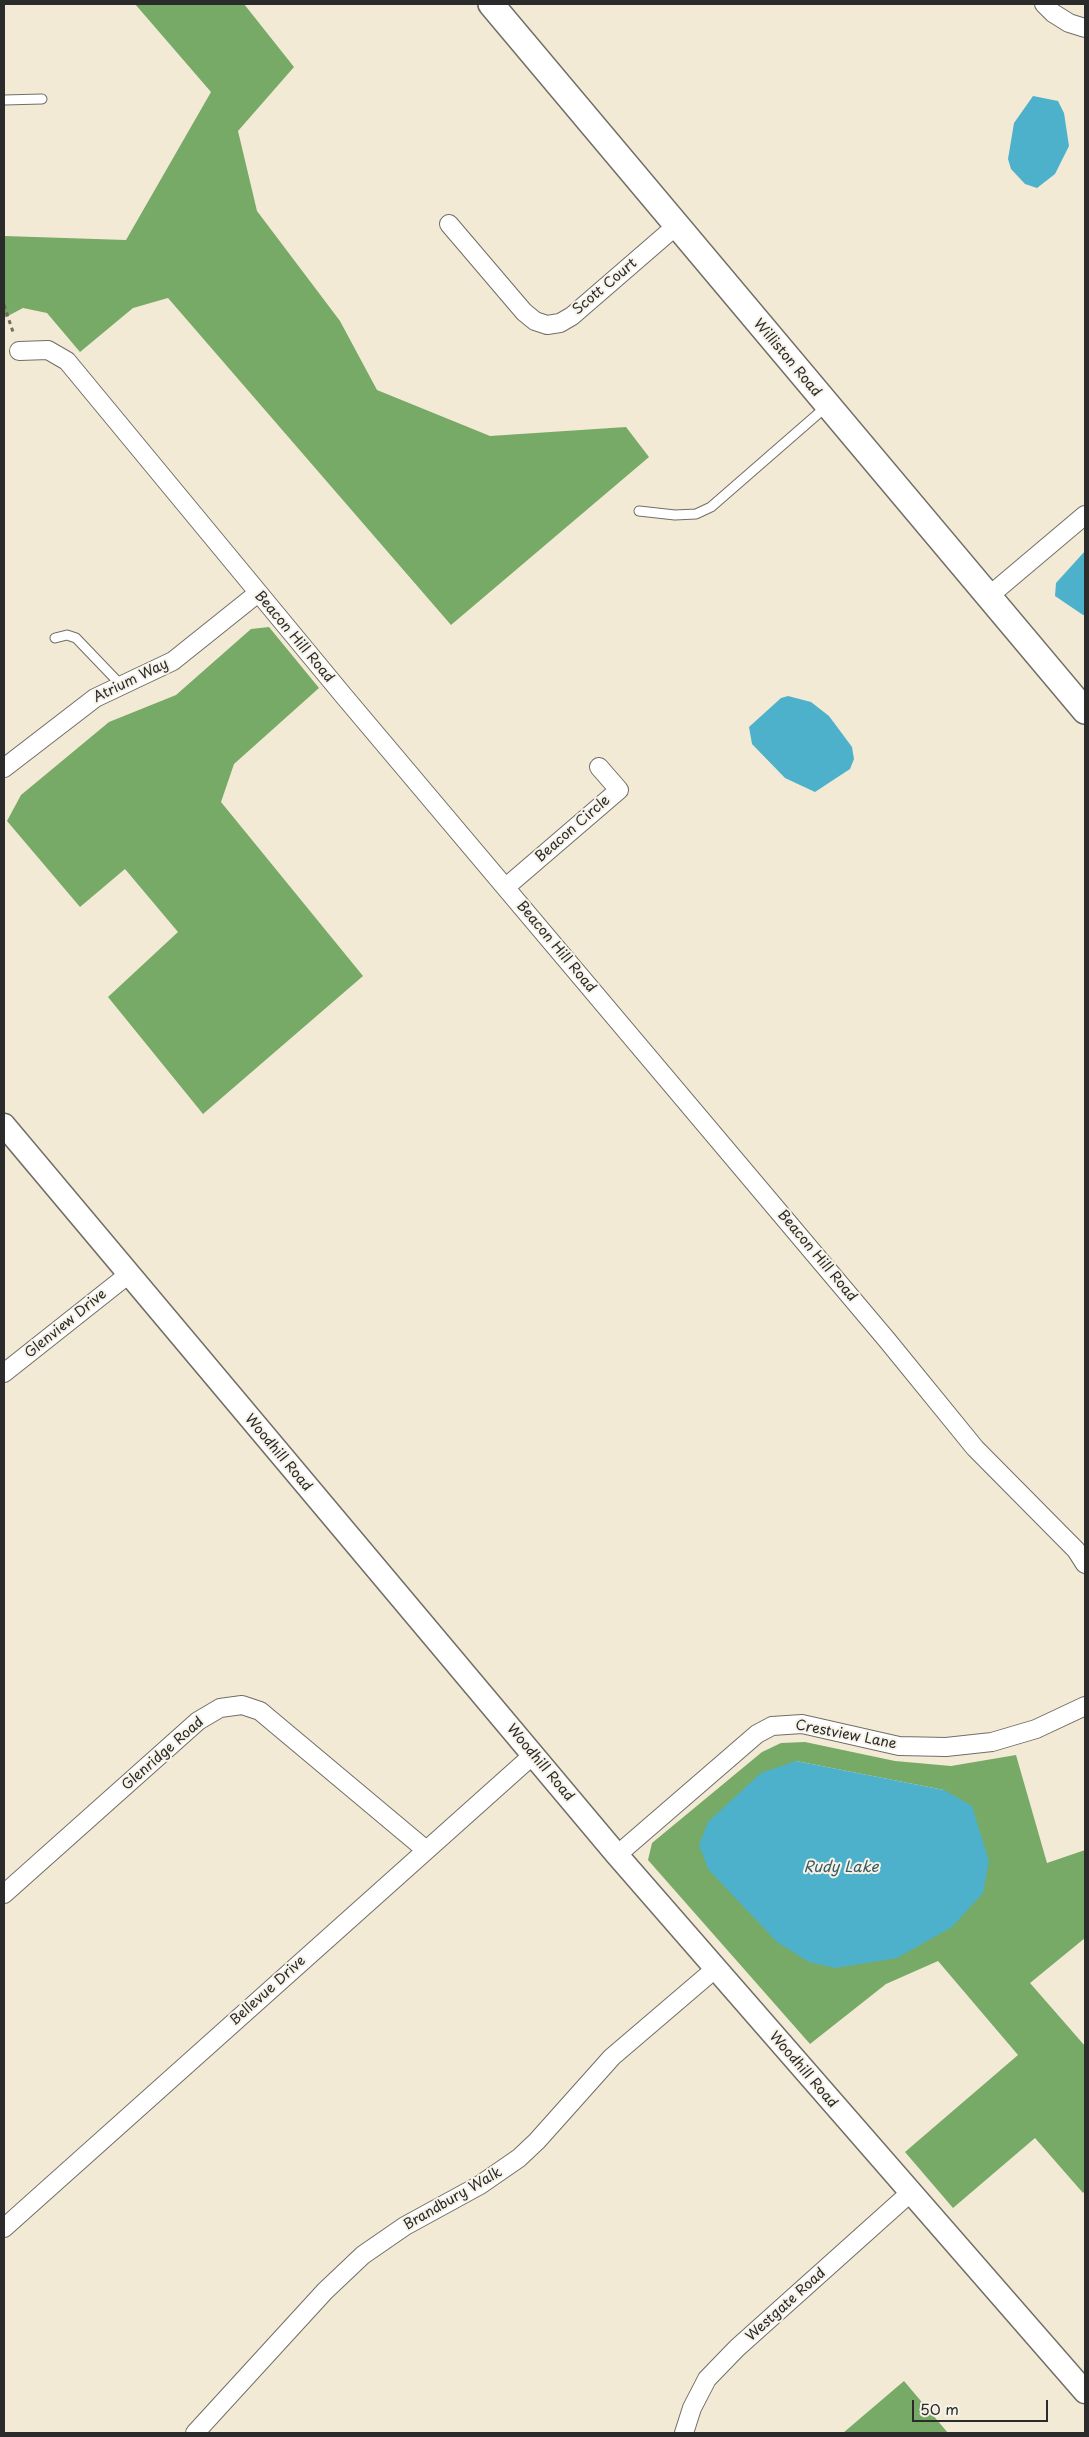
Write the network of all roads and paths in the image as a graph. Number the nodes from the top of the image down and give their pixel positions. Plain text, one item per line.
1 (491, 4) edge
2 (1044, 4) edge
3 (1085, 28) edge
4 (42, 99) dead end
5 (4, 100) edge
6 (449, 224) dead end
7 (676, 226) junction
8 (4, 305) edge
9 (19, 351) joint
10 (827, 406) junction
11 (639, 511) dead end
12 (1085, 515) edge
13 (258, 593) junction
14 (989, 596) junction
15 (55, 638) dead end
16 (122, 686) junction
17 (1085, 711) edge
18 (4, 768) edge
19 (599, 768) dead end
20 (506, 888) junction
21 (4, 1125) edge
22 (128, 1274) junction
23 (4, 1373) edge
24 (1085, 1564) edge
25 (1085, 1706) edge
26 (533, 1755) junction
27 (426, 1850) junction
28 (617, 1855) junction
29 (4, 1894) edge
30 (715, 1969) junction
31 (910, 2193) junction
32 (4, 2228) edge
33 (1083, 2386) edge
34 (194, 2433) edge
35 (684, 2433) edge

1 - 7 main road, Williston Road
2 - 3 street
4 - 5 lane
6 - 7 street, Scott Court
7 - 10 main road, Williston Road
8 - 9 path
9 - 13 street, Beacon Hill Road
10 - 11 lane
10 - 14 main road, Williston Road
12 - 14 street
13 - 16 street, Atrium Way
13 - 20 street, Beacon Hill Road
14 - 17 main road, Williston Road
15 - 16 lane
16 - 18 street, Atrium Way
19 - 20 street, Beacon Circle
20 - 24 street, Beacon Hill Road
21 - 22 street, Woodhill Road
22 - 23 street, Glenview Drive
22 - 26 street, Woodhill Road
25 - 28 street, Crestview Lane
26 - 27 street, Bellevue Drive
26 - 28 street, Woodhill Road
27 - 29 street, Glenridge Road
27 - 32 street, Bellevue Drive
28 - 30 street, Woodhill Road
30 - 31 street, Woodhill Road
30 - 34 street, Brandbury Walk
31 - 33 street, Woodhill Road
31 - 35 street, Westgate Road

